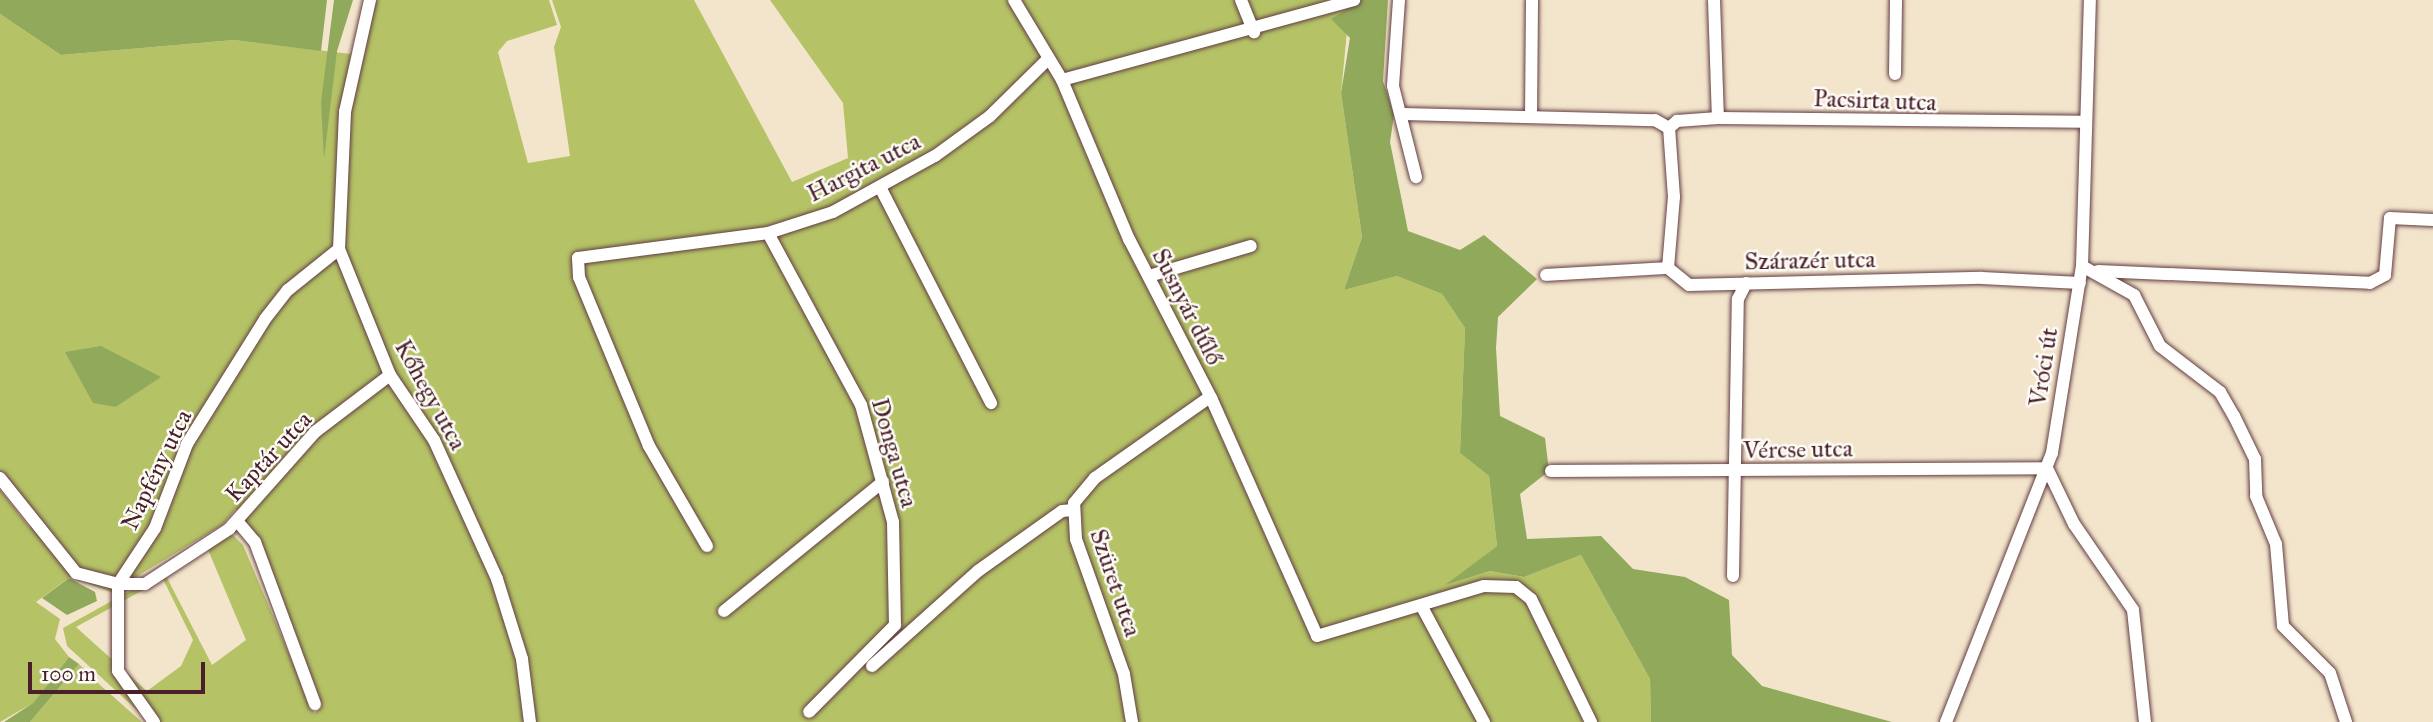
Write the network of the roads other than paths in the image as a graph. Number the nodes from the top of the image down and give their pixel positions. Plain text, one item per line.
1 (370, 0) edge
2 (1014, 0) edge
3 (1241, 0) edge
4 (1354, 0) edge
5 (1399, 0) edge
6 (1532, 0) edge
7 (1714, 0) edge
8 (1896, 0) edge
9 (2090, 0) edge
10 (1254, 32) junction
11 (1046, 61) junction
12 (1895, 74) dead end
13 (1062, 80) junction
14 (1403, 114) junction
15 (1531, 117) junction
16 (1718, 118) junction
17 (2084, 121) junction
18 (1669, 128) junction
19 (1416, 177) dead end
20 (880, 187) junction
21 (2433, 220) edge
22 (768, 233) junction
23 (1251, 246) dead end
24 (339, 249) junction
25 (2082, 266) junction
26 (1668, 268) junction
27 (2098, 271) junction
28 (1546, 275) dead end
29 (1149, 276) junction
30 (1746, 283) junction
31 (2080, 283) junction
32 (390, 375) junction
33 (1210, 397) junction
34 (991, 403) dead end
35 (2047, 468) junction
36 (1551, 471) dead end
37 (1731, 472) junction
38 (0, 478) edge
39 (883, 482) junction
40 (1073, 510) junction
41 (237, 522) junction
42 (707, 546) dead end
43 (1733, 576) dead end
44 (118, 584) junction
45 (1422, 607) junction
46 (724, 611) dead end
47 (885, 648) junction
48 (872, 666) dead end
49 (315, 704) dead end
50 (809, 712) dead end
51 (154, 722) edge
52 (530, 722) edge
53 (1132, 722) edge
54 (1484, 722) edge
55 (1591, 722) edge
56 (1946, 722) edge
57 (2145, 722) edge
58 (2346, 722) edge

1 - 24 street, Kőhegy utca
2 - 11 street, Susnyár dűlő
3 - 10 street
4 - 10 street
5 - 14 street
6 - 15 street
7 - 16 street
8 - 12 street
9 - 17 street, Vróci út
10 - 13 street
11 - 13 street, Susnyár dűlő
11 - 20 street, Hargita utca
13 - 29 street, Susnyár dűlő
14 - 15 street
14 - 19 street
15 - 18 street
16 - 17 street, Pacsirta utca
16 - 18 street, Pacsirta utca
17 - 25 street, Vróci út
18 - 26 street
20 - 22 street, Hargita utca
20 - 34 street
21 - 27 street
22 - 39 street, Donga utca
22 - 42 street, Hargita utca
23 - 29 street
24 - 32 street, Kőhegy utca
24 - 44 street, Napfény utca
25 - 27 street
25 - 31 street, Vróci út
26 - 28 street
26 - 30 street, Szárazér utca
27 - 58 street
29 - 33 street, Susnyár dűlő
30 - 31 street, Szárazér utca
30 - 37 street
31 - 35 street, Vróci út
32 - 41 street, Kaptár utca
32 - 52 street, Kőhegy utca
33 - 40 street, Szüret utca
33 - 45 street, Susnyár dűlő
35 - 37 street, Vércse utca
35 - 56 street, Vróci út
35 - 57 street
36 - 37 street, Vércse utca
37 - 43 street
38 - 44 street
39 - 46 street
39 - 47 street, Donga utca
40 - 47 street
40 - 53 street, Szüret utca
41 - 44 street
41 - 49 street, Kaptár utca
44 - 51 street
45 - 54 street
45 - 55 street
47 - 48 street
47 - 50 street, Donga utca

